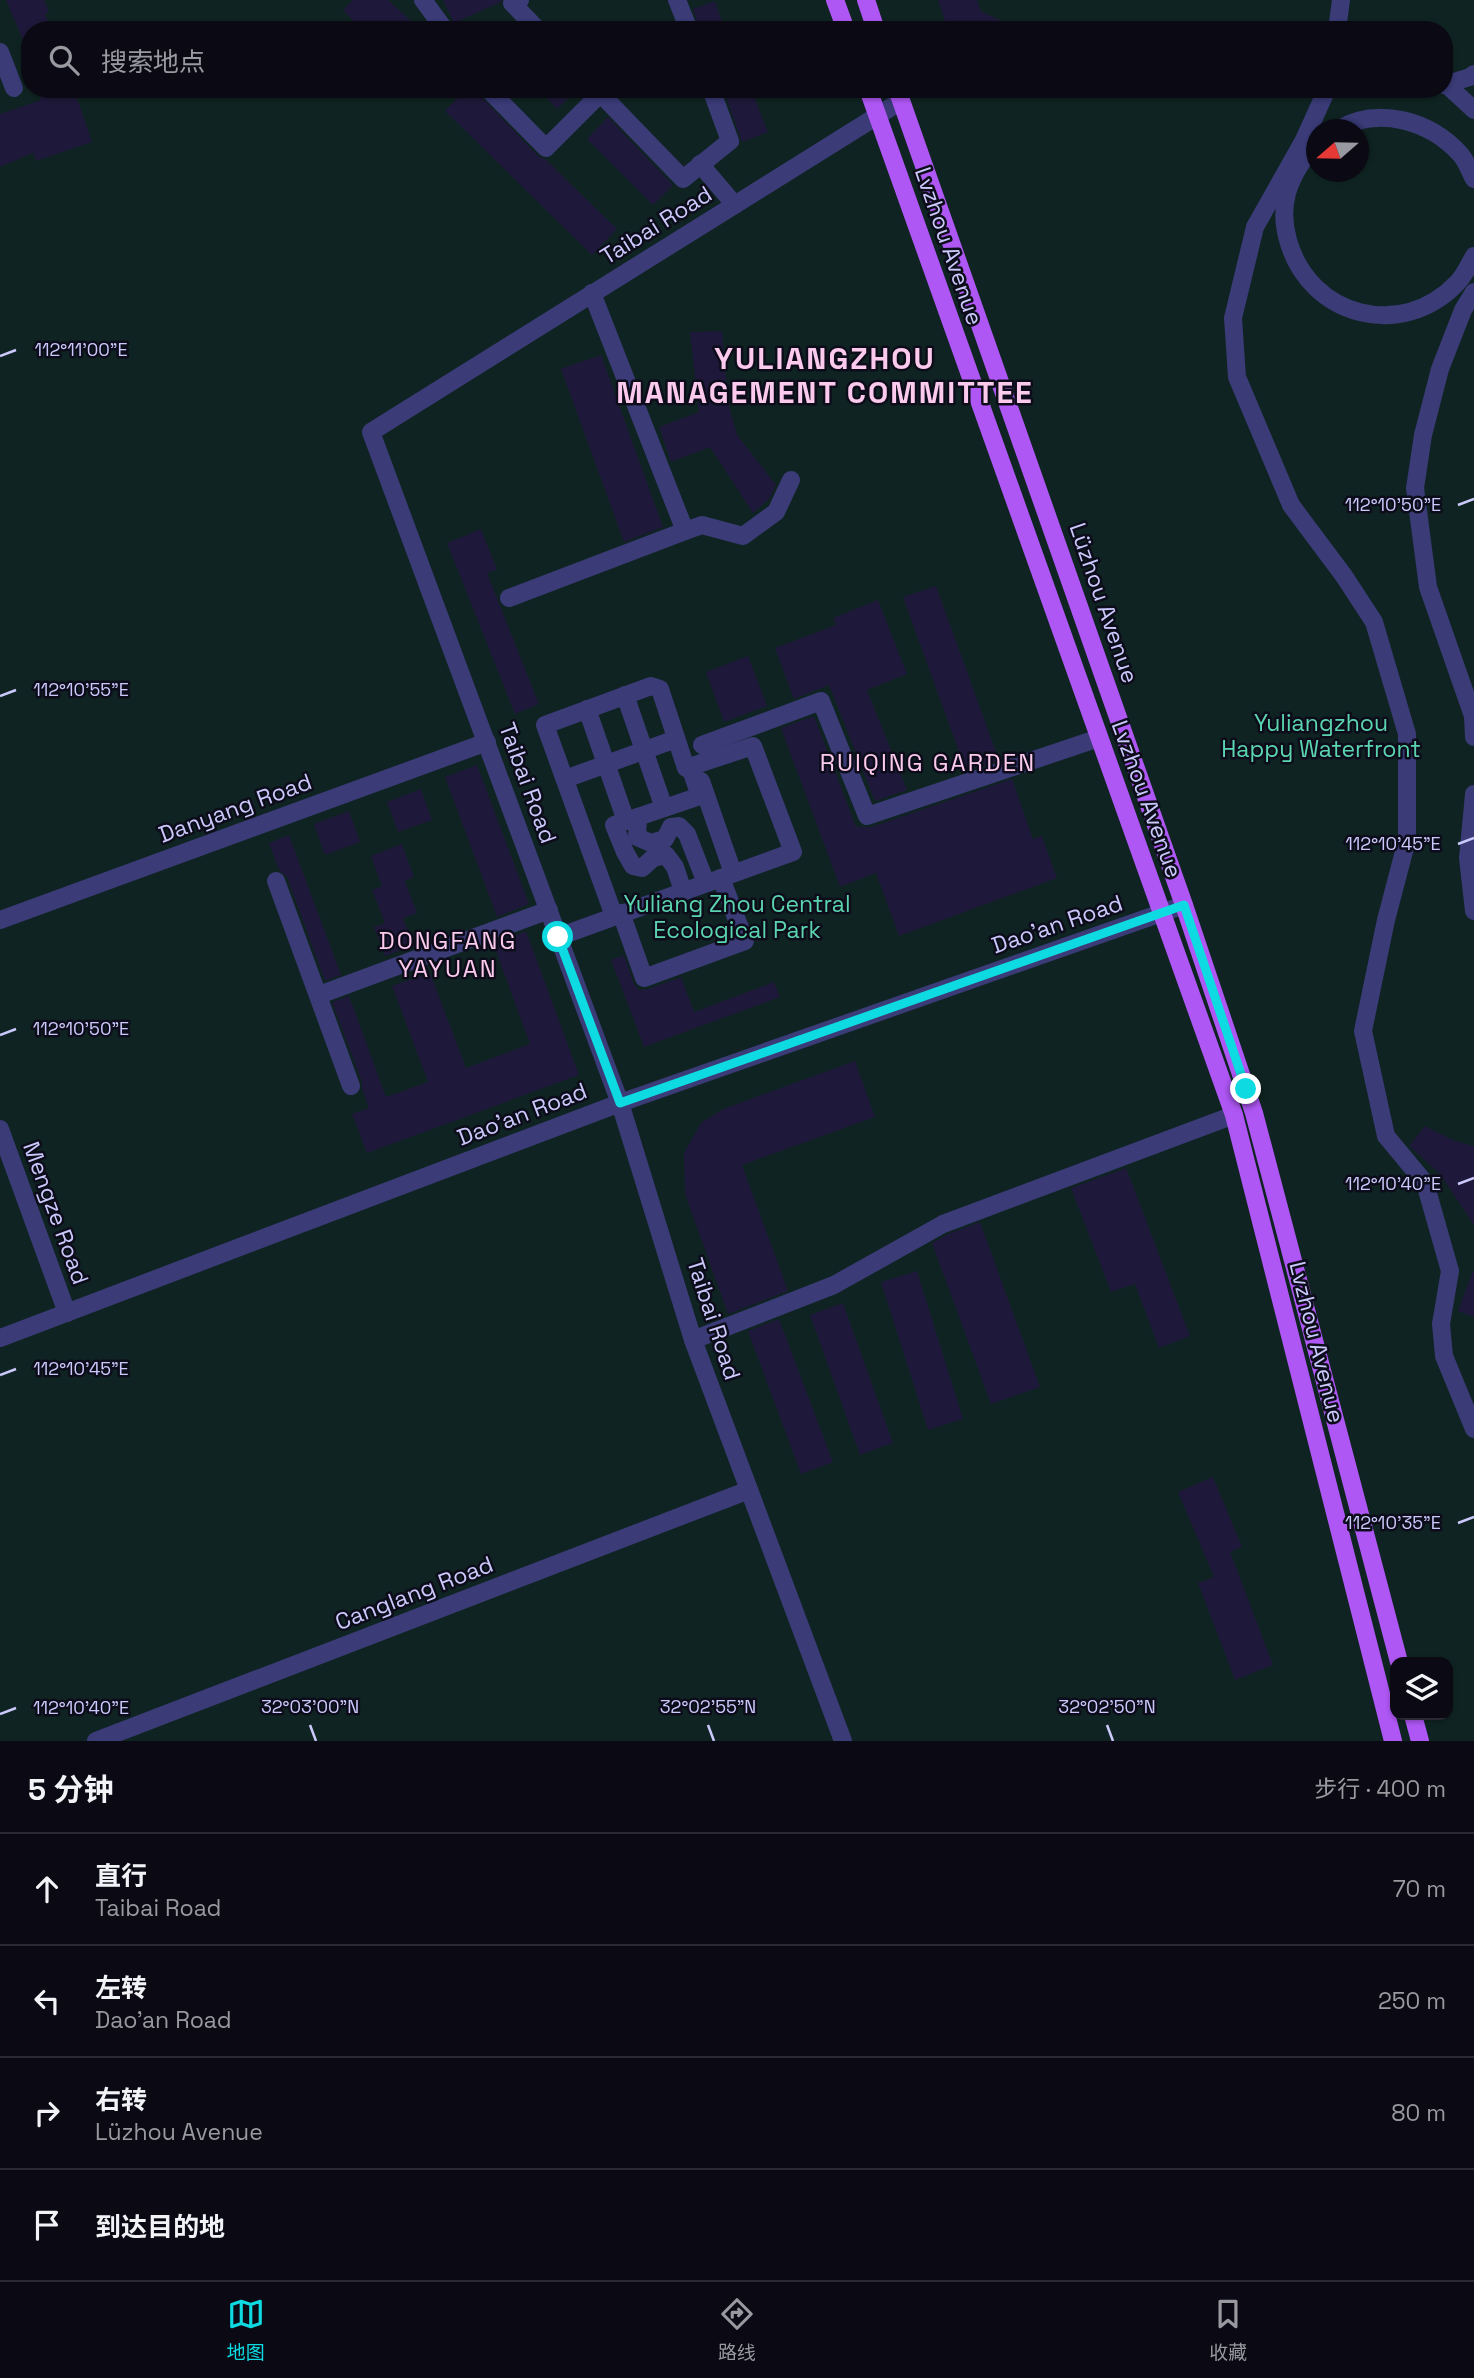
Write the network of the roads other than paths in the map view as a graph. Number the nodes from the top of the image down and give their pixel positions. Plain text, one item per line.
1 (423, 0) edge
2 (520, 0) edge
3 (677, 0) edge
4 (835, 0) edge
5 (866, 0) edge
6 (1341, 0) edge
7 (438, 21) edge
8 (529, 21) edge
9 (685, 21) edge
10 (843, 21) edge
11 (873, 21) edge
12 (1338, 21) edge
13 (0, 52) edge
14 (1474, 74) edge
15 (1453, 83) edge
16 (14, 88) dead end
17 (1453, 91) edge
18 (497, 98) edge
19 (592, 98) edge
20 (605, 98) edge
21 (714, 98) edge
22 (871, 98) edge
23 (896, 98) edge
24 (900, 98) edge
25 (1323, 98) edge
26 (1474, 110) edge
27 (877, 116) junction
28 (1367, 119) edge
29 (1306, 156) edge
30 (700, 164) junction
31 (1474, 179) edge
32 (735, 205) junction
33 (1474, 256) edge
34 (1458, 282) junction
35 (1474, 292) edge
36 (592, 293) junction
37 (791, 480) dead end
38 (685, 531) junction
39 (509, 598) dead end
40 (625, 695) junction
41 (587, 709) junction
42 (1474, 737) edge
43 (1099, 738) junction
44 (676, 739) junction
45 (487, 742) junction
46 (702, 745) dead end
47 (644, 751) junction
48 (606, 764) junction
49 (693, 766) junction
50 (565, 779) junction
51 (1474, 794) edge
52 (664, 808) junction
53 (626, 821) junction
54 (585, 835) junction
55 (720, 878) junction
56 (276, 881) dead end
57 (683, 891) junction
58 (1184, 905) junction
59 (548, 910) junction
60 (1474, 911) edge
61 (1162, 913) junction
62 (617, 915) junction
63 (0, 920) edge
64 (558, 937) junction
65 (319, 995) junction
66 (351, 1086) dead end
67 (620, 1103) junction
68 (1234, 1115) junction
69 (0, 1129) edge
70 (67, 1313) junction
71 (0, 1338) edge
72 (692, 1340) junction
73 (1474, 1429) edge
74 (749, 1490) junction
75 (1398, 1657) edge
76 (1414, 1720) edge
77 (96, 1741) edge
78 (843, 1741) edge
79 (1393, 1741) edge
80 (1418, 1741) edge

1 - 7 street
2 - 8 street
3 - 9 street
4 - 10 main road
5 - 11 main road
6 - 12 street
13 - 16 street
14 - 15 street
17 - 26 street
18 - 19 street
20 - 30 street
21 - 30 street
22 - 27 main road, Lvzhou Avenue
23 - 27 street, Taibai Road
24 - 58 main road, Lüzhou Avenue
25 - 73 street
27 - 32 street, Taibai Road
27 - 43 main road, Lvzhou Avenue
28 - 31 street
29 - 34 street
30 - 32 street
32 - 36 street, Taibai Road
33 - 34 street
34 - 35 street
35 - 42 street
36 - 38 street
36 - 45 street, Taibai Road
37 - 38 street
38 - 39 street
40 - 41 street
40 - 44 street
40 - 47 street
41 - 48 street
41 - 50 street
43 - 46 street
43 - 61 main road, Lvzhou Avenue
44 - 47 street
44 - 49 street
45 - 59 street, Taibai Road
45 - 63 street, Danyang Road
47 - 48 street
47 - 52 street
48 - 50 street
48 - 53 street
49 - 52 street
49 - 55 street
49 - 55 street
50 - 54 street
51 - 60 street
52 - 53 street
53 - 54 street
53 - 55 street
53 - 57 street
54 - 62 street
55 - 57 street
55 - 62 street
56 - 65 street
57 - 62 street
58 - 61 street, Dao'an Road
58 - 75 main road, Lüzhou Avenue
59 - 64 street, Taibai Road
59 - 65 street
61 - 67 street, Dao'an Road
61 - 68 main road, Lvzhou Avenue
62 - 64 street
64 - 67 street, Taibai Road
65 - 66 street
67 - 70 street, Dao'an Road
67 - 72 street, Taibai Road
68 - 72 street
68 - 79 main road, Lvzhou Avenue
69 - 70 street, Mengze Road
70 - 71 street, Dao'an Road
72 - 74 street, Taibai Road
74 - 77 street, Canglang Road
74 - 78 street, Taibai Road
76 - 80 main road

